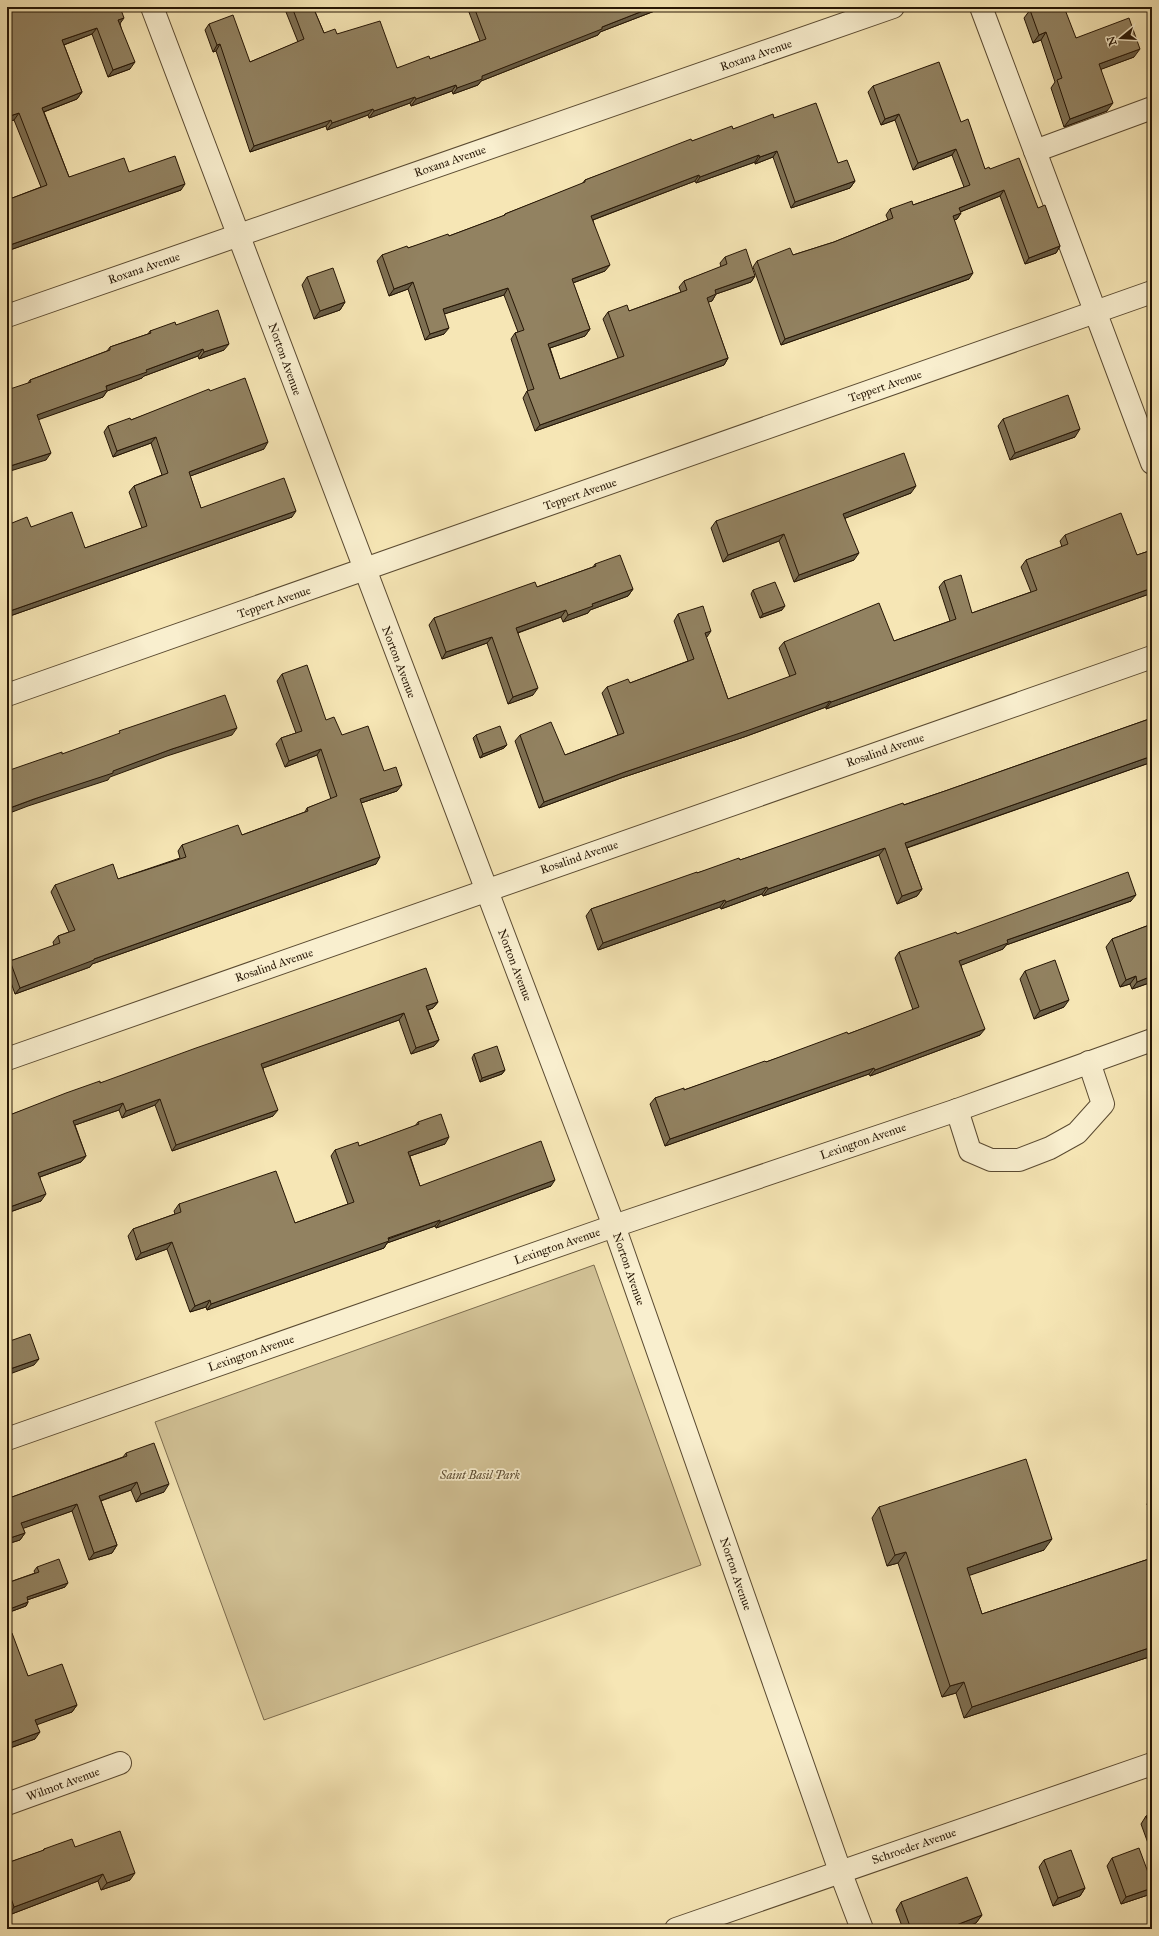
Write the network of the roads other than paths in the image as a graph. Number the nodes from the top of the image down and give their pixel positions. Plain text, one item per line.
1 (152, 7) edge
2 (893, 7) edge
3 (981, 7) edge
4 (1152, 108) edge
5 (1035, 151) junction
6 (239, 235) junction
7 (1152, 292) edge
8 (1096, 312) junction
9 (7, 316) edge
10 (1152, 463) edge
11 (364, 570) junction
12 (1152, 657) edge
13 (7, 695) edge
14 (487, 889) junction
15 (1152, 1040) edge
16 (7, 1059) edge
17 (1089, 1062) junction
18 (957, 1110) junction
19 (614, 1226) junction
20 (7, 1439) edge
21 (120, 1763) dead end
22 (1152, 1764) edge
23 (7, 1804) edge
24 (840, 1871) junction
25 (676, 1929) edge
26 (862, 1929) edge

1 - 6 street, Norton Avenue
2 - 6 street, Roxana Avenue
3 - 5 street
4 - 5 street
5 - 8 street
6 - 9 street, Roxana Avenue
6 - 11 street, Norton Avenue
7 - 8 street, Teppert Avenue
8 - 10 street
8 - 11 street, Teppert Avenue
11 - 13 street, Teppert Avenue
11 - 14 street, Norton Avenue
12 - 14 street, Rosalind Avenue
14 - 16 street, Rosalind Avenue
14 - 19 street, Norton Avenue
15 - 17 street, Lexington Avenue
17 - 18 street, Lexington Avenue
17 - 18 street
18 - 19 street, Lexington Avenue
19 - 20 street, Lexington Avenue
19 - 24 street, Norton Avenue
21 - 23 street, Wilmot Avenue
22 - 24 street, Schroeder Avenue
24 - 25 street, Schroeder Avenue
24 - 26 street, Norton Avenue

